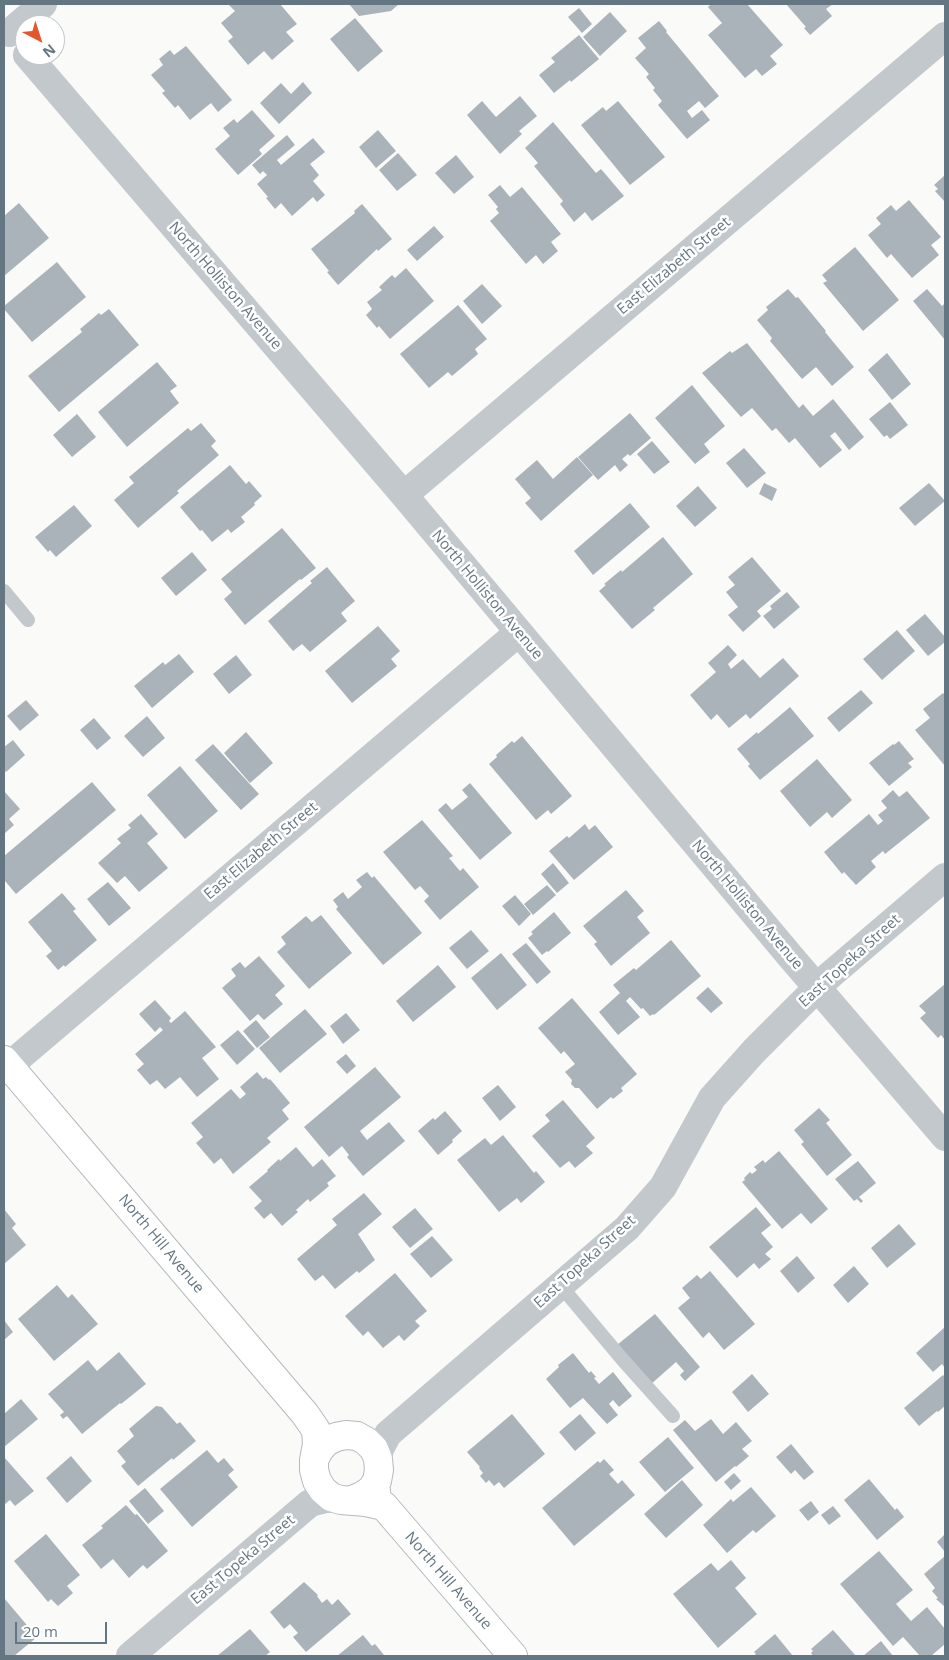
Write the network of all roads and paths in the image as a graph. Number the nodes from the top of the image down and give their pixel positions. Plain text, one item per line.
1 (43, 4) edge
2 (35, 15) edge
3 (945, 36) edge
4 (36, 65) edge
5 (404, 495) junction
6 (4, 591) edge
7 (28, 620) dead end
8 (518, 633) junction
9 (945, 877) edge
10 (818, 988) junction
11 (5, 1065) edge
12 (945, 1137) edge
13 (560, 1285) junction
14 (673, 1416) dead end
15 (316, 1430) junction
16 (388, 1434) junction
17 (352, 1436) junction
18 (314, 1481) junction
19 (380, 1482) junction
20 (130, 1656) edge
21 (512, 1656) edge

1 - 2 street
3 - 5 street, East Elizabeth Street
4 - 5 street, North Holliston Avenue
5 - 8 street, North Holliston Avenue
6 - 7 lane
8 - 10 street, North Holliston Avenue
8 - 11 street, East Elizabeth Street
9 - 10 street, East Topeka Street
10 - 12 street, North Holliston Avenue
10 - 13 street, East Topeka Street
11 - 15 street, North Hill Avenue
13 - 14 lane
13 - 16 street, East Topeka Street
15 - 17 street
15 - 18 street
16 - 17 street
16 - 19 street
17 - 18 street
17 - 19 street
18 - 19 street
18 - 20 street, East Topeka Street
19 - 21 street, North Hill Avenue

